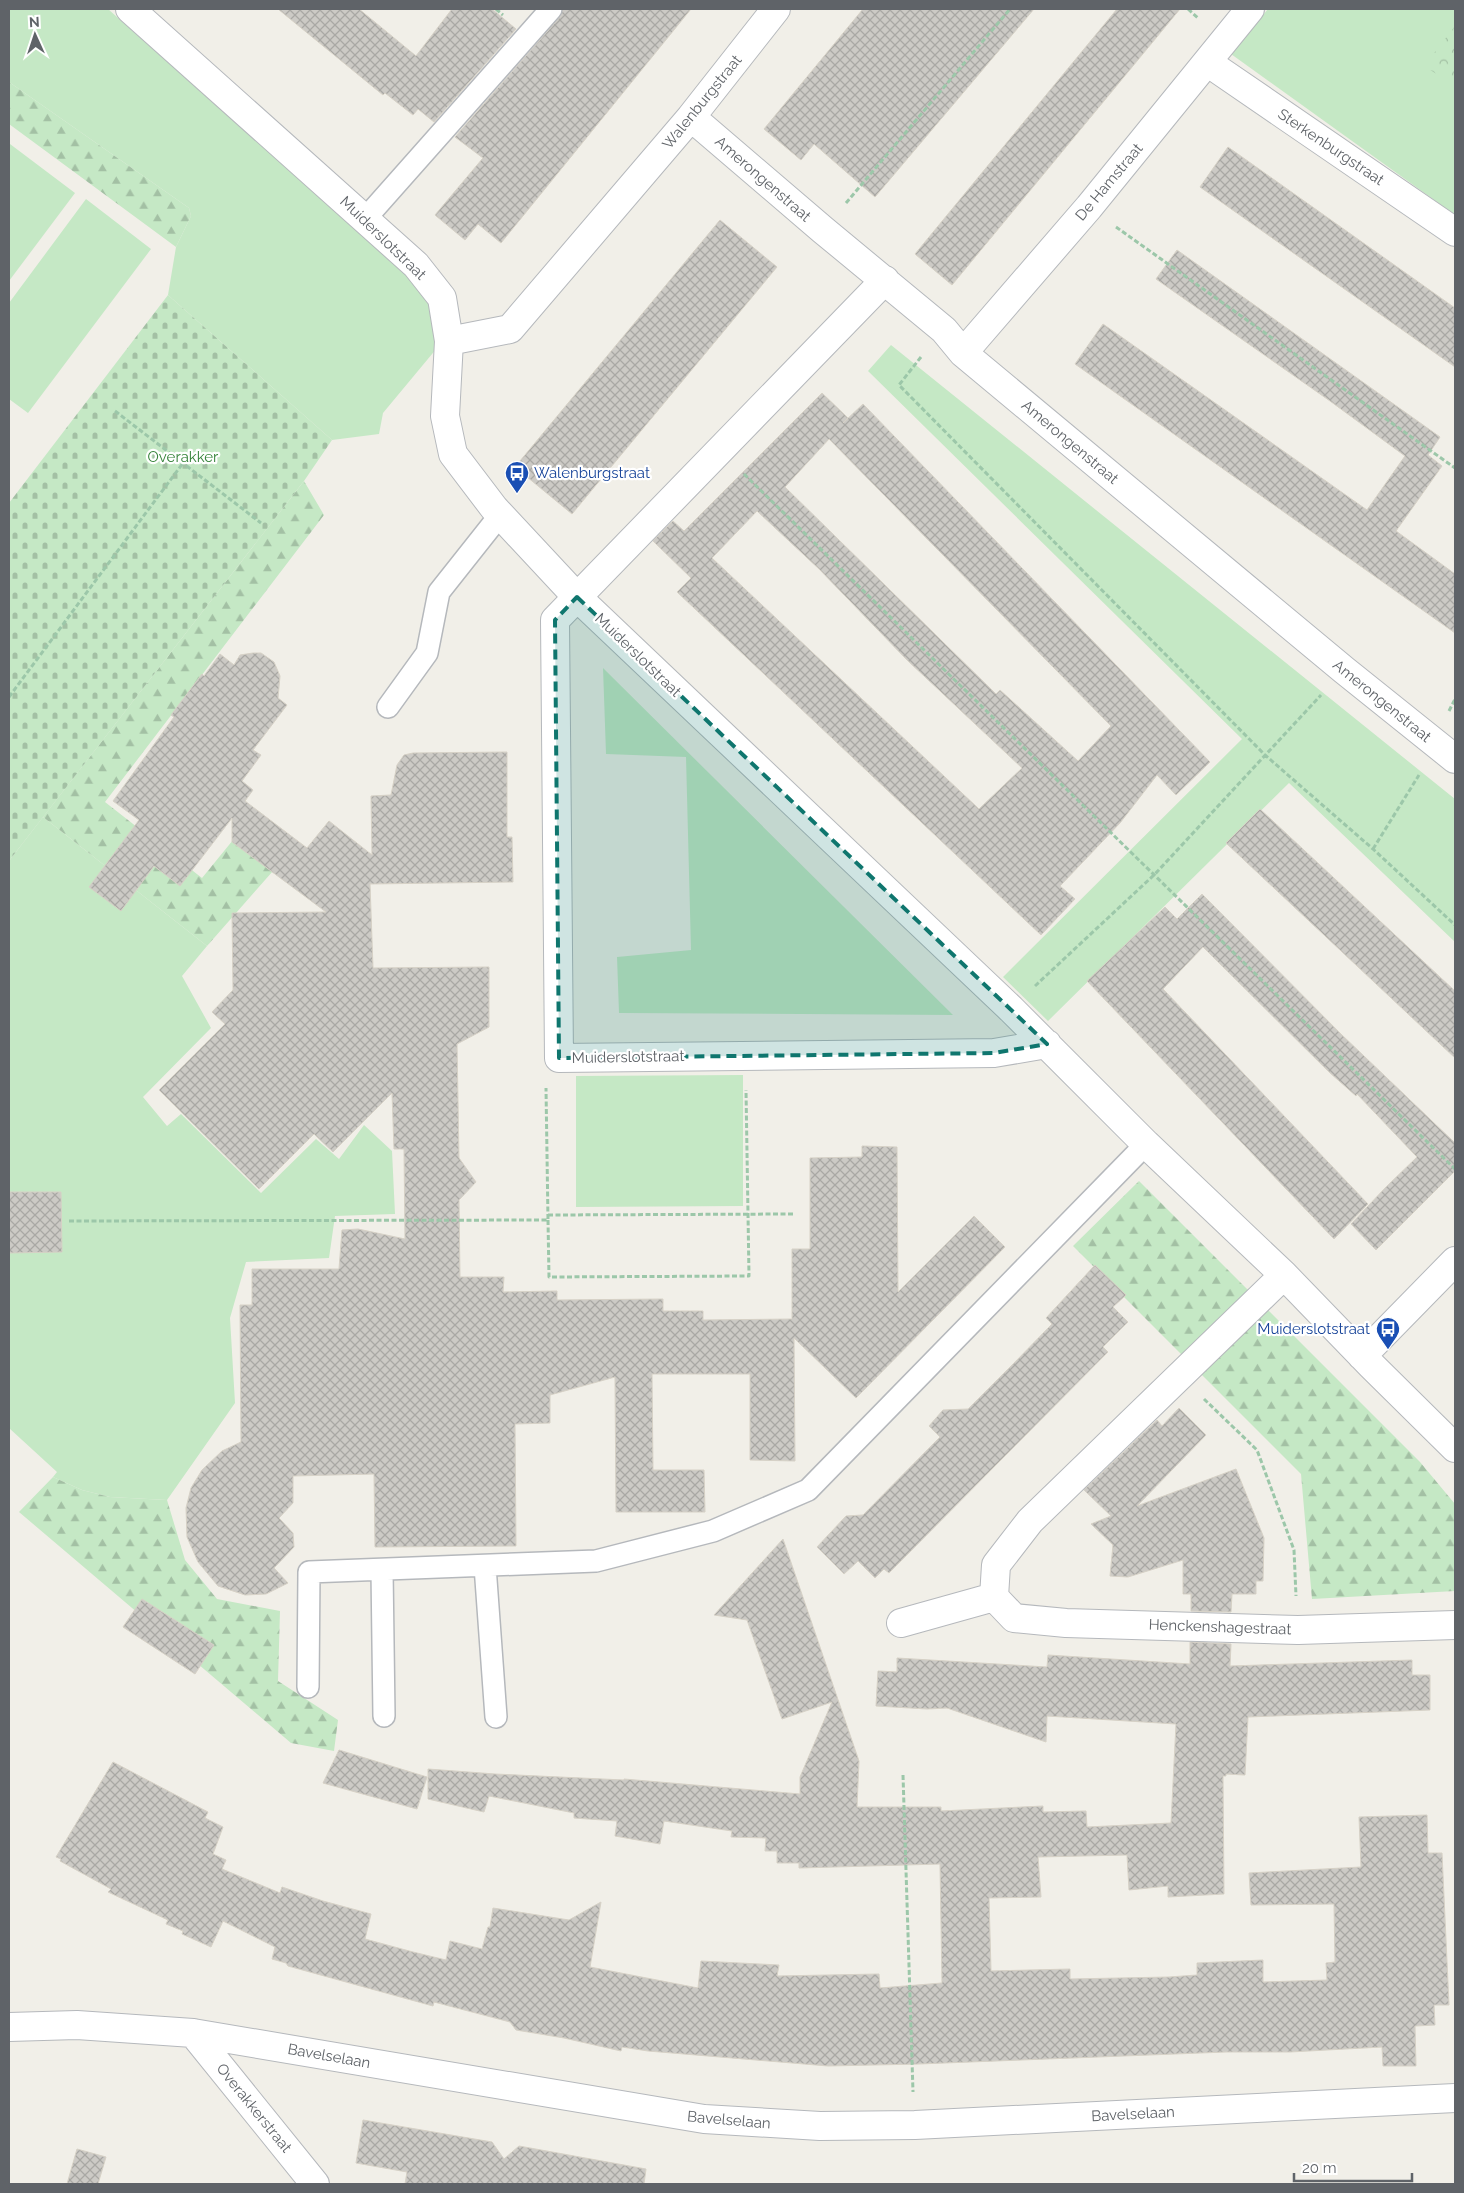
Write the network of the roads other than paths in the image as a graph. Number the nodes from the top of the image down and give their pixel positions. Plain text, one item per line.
1 (130, 9) edge
2 (551, 9) edge
3 (776, 9) edge
4 (1250, 9) edge
5 (1207, 62) junction
6 (691, 117) junction
7 (365, 219) junction
8 (1455, 232) edge
9 (885, 280) junction
10 (449, 341) junction
11 (963, 353) junction
12 (500, 515) junction
13 (577, 597) junction
14 (388, 707) dead end
15 (1455, 759) edge
16 (1047, 1044) junction
17 (1146, 1144) junction
18 (1455, 1261) edge
19 (1284, 1275) junction
20 (1362, 1356) junction
21 (1455, 1448) edge
22 (485, 1566) junction
23 (382, 1570) junction
24 (994, 1597) junction
25 (901, 1624) dead end
26 (1455, 1625) edge
27 (308, 1687) dead end
28 (384, 1716) dead end
29 (496, 1717) dead end
30 (9, 2026) edge
31 (192, 2032) junction
32 (1455, 2098) edge
33 (315, 2184) edge

1 - 7 street, Muiderslotstraat
2 - 7 lane
3 - 6 street, Walenburgstraat
4 - 5 street, De Hamstraat
5 - 8 street, Sterkenburgstraat
5 - 11 street, De Hamstraat
6 - 9 street, Amerongenstraat
6 - 10 street, Walenburgstraat
7 - 10 street, Muiderslotstraat
9 - 11 street, Amerongenstraat
9 - 13 street, Muiderslotstraat
10 - 12 street, Muiderslotstraat
11 - 15 street, Amerongenstraat
12 - 13 street, Muiderslotstraat
12 - 14 lane
13 - 16 street, Muiderslotstraat
13 - 16 street, Muiderslotstraat
16 - 17 street, Muiderslotstraat
17 - 19 street, Muiderslotstraat
17 - 22 lane
18 - 20 street
19 - 20 street, Muiderslotstraat
19 - 24 street
20 - 21 street, Muiderslotstraat
22 - 23 lane
22 - 29 lane
23 - 27 lane
23 - 28 lane
24 - 25 street
24 - 26 street, Henckenshagestraat
30 - 31 street, Bavelselaan
31 - 32 street, Bavelselaan
31 - 33 street, Overakkerstraat

